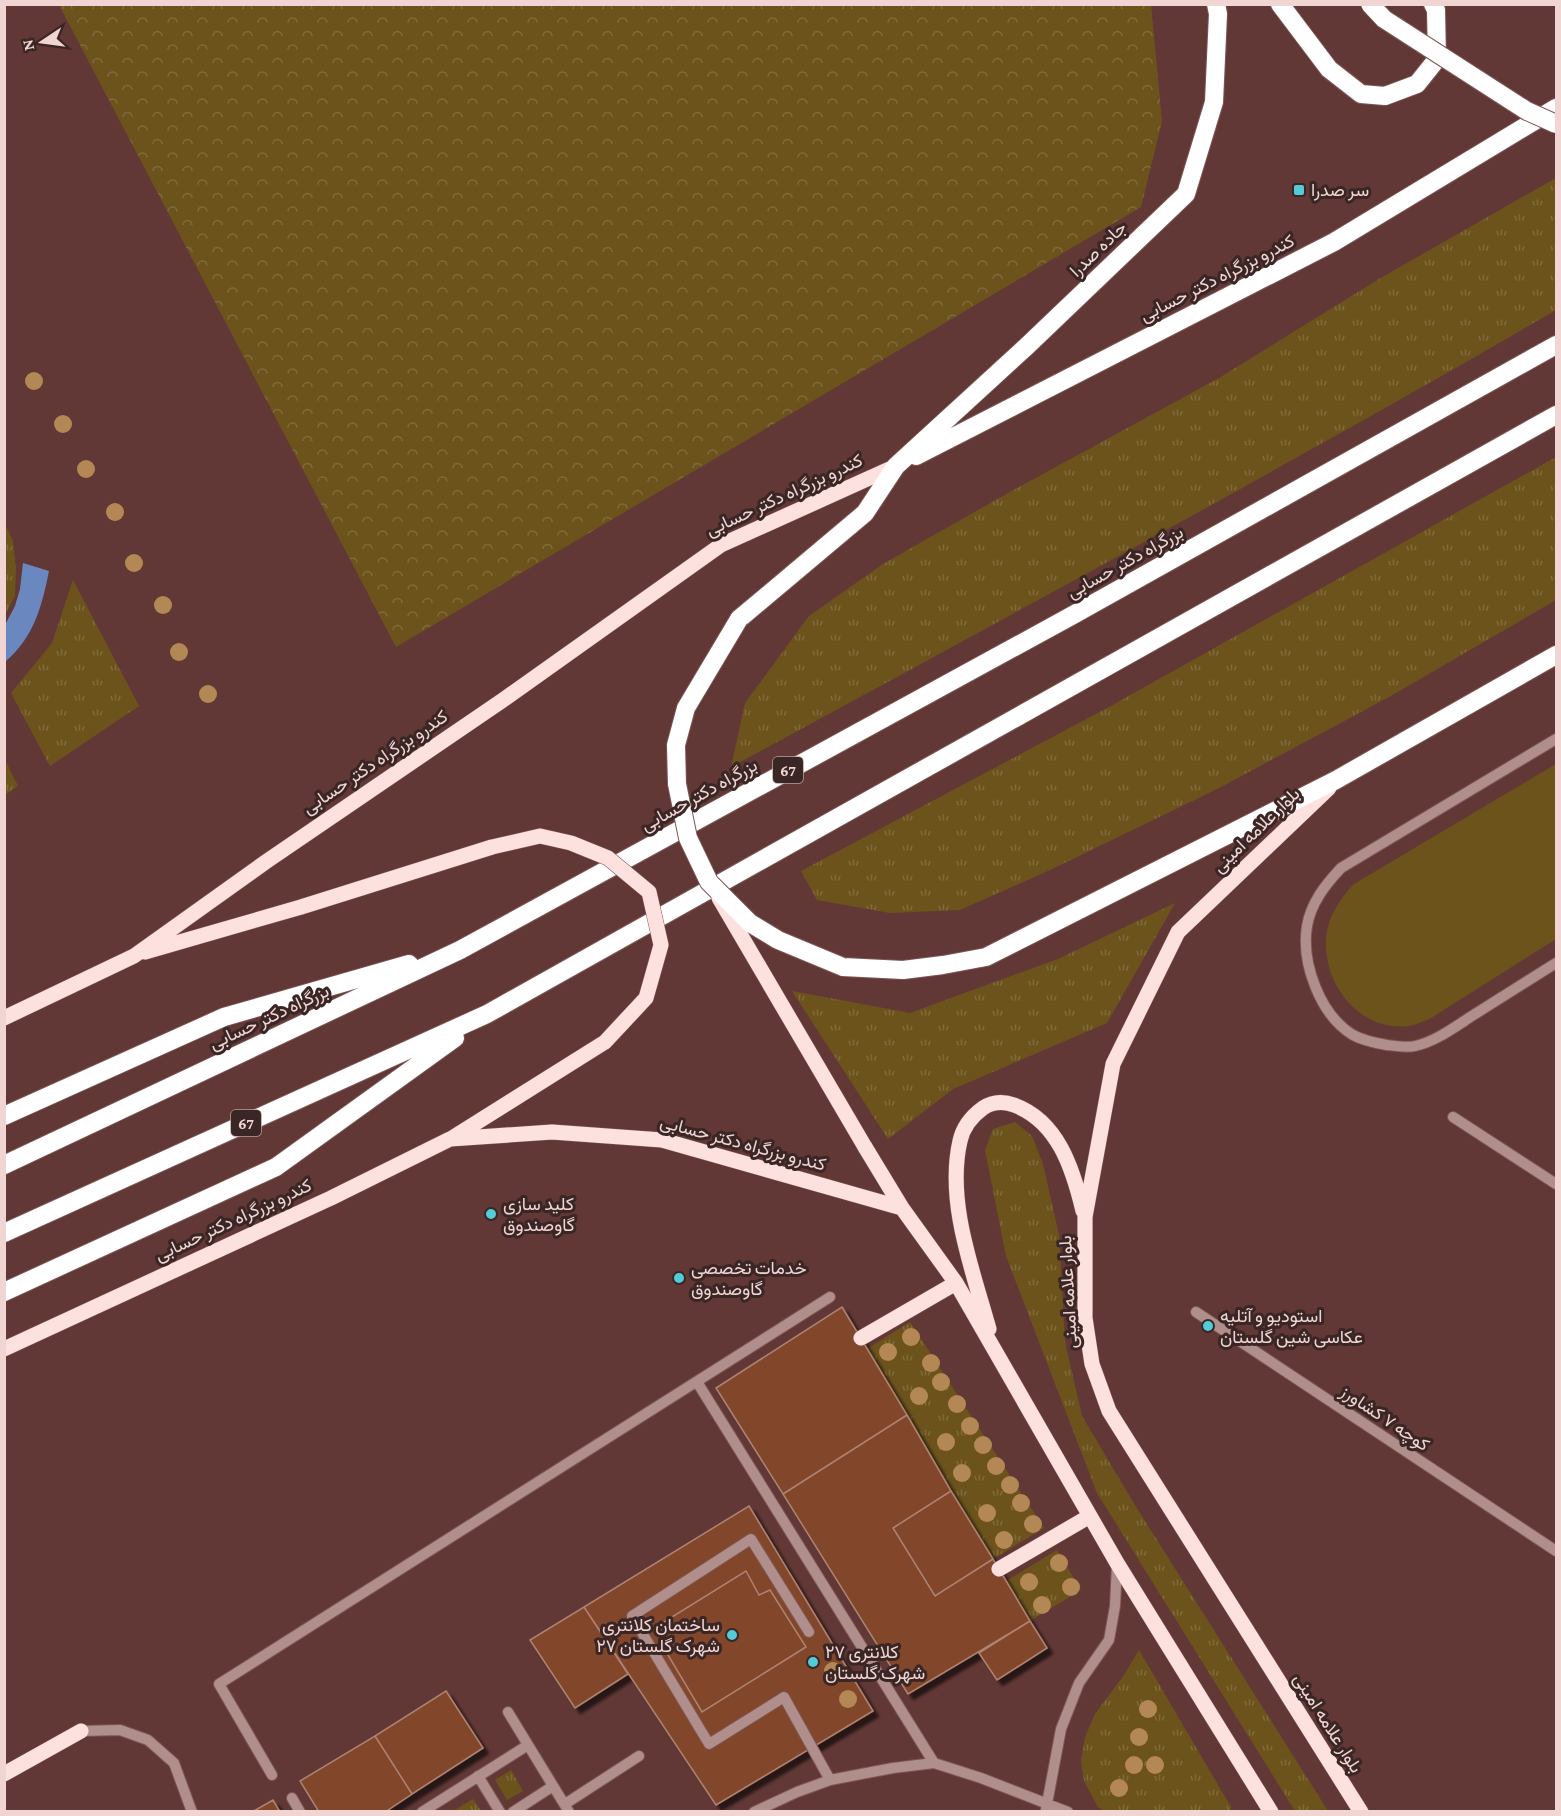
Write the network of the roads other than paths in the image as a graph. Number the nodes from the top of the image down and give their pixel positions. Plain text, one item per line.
1 (1216, 4) edge
2 (1280, 4) edge
3 (1370, 4) edge
4 (1433, 4) edge
5 (1557, 108) edge
6 (1557, 124) edge
7 (1557, 345) edge
8 (1557, 415) edge
9 (896, 466) junction
10 (1557, 655) edge
11 (1557, 739) edge
12 (1336, 780) junction
13 (709, 882) junction
14 (460, 950) junction
15 (134, 956) junction
16 (1557, 963) edge
17 (488, 1014) junction
18 (4, 1018) edge
19 (4, 1116) edge
20 (1453, 1117) dead end
21 (450, 1139) junction
22 (4, 1165) edge
23 (1557, 1184) edge
24 (902, 1208) junction
25 (1085, 1216) junction
26 (4, 1233) edge
27 (956, 1283) junction
28 (4, 1292) edge
29 (830, 1297) dead end
30 (1196, 1312) dead end
31 (861, 1338) dead end
32 (4, 1349) edge
33 (995, 1353) junction
34 (697, 1382) junction
35 (1090, 1516) junction
36 (1557, 1551) edge
37 (1117, 1563) junction
38 (999, 1569) dead end
39 (809, 1632) dead end
40 (508, 1712) dead end
41 (81, 1731) joint
42 (528, 1745) junction
43 (639, 1756) dead end
44 (934, 1763) junction
45 (4, 1774) edge
46 (272, 1775) dead end
47 (478, 1776) junction
48 (830, 1780) junction
49 (553, 1786) junction
50 (292, 1798) dead end
51 (567, 1808) edge
52 (1049, 1809) edge
53 (192, 1812) edge
54 (300, 1812) edge
55 (422, 1812) edge
56 (500, 1812) edge
57 (513, 1812) edge
58 (754, 1812) edge
59 (1068, 1812) edge
60 (1271, 1812) edge
61 (1361, 1812) edge

1 - 9 highway, جاده صدرا
2 - 4 highway
3 - 6 highway, bridge
5 - 9 highway, کندرو بزرگراه دکتر حسابی
7 - 14 highway, بزرگراه دکتر حسابی / 67
8 - 17 highway, 67
9 - 13 highway, جاده صدرا, bridge
9 - 15 main road, کندرو بزرگراه دکتر حسابی
10 - 12 highway
11 - 16 street
12 - 13 highway, جاده صدرا, bridge
12 - 25 main road, بلوار علامه امینی
13 - 24 main road, bridge
14 - 19 highway
14 - 22 highway, بزرگراه دکتر حسابی / 67
15 - 18 main road, کندرو بزرگراه دکتر حسابی
15 - 21 main road, bridge
17 - 26 highway, 67
17 - 28 highway
20 - 23 street
21 - 24 main road, کندرو بزرگراه دکتر حسابی
21 - 32 main road, کندرو بزرگراه دکتر حسابی
24 - 27 main road
25 - 33 main road
25 - 61 main road, بلوار علامه امینی
27 - 31 main road
27 - 33 main road
29 - 34 street
30 - 36 street, کوچه ۷ کشاورز
33 - 35 main road
34 - 44 street
34 - 46 street
35 - 37 main road
35 - 38 main road
37 - 52 street
37 - 60 main road
39 - 48 street
40 - 42 street
41 - 45 main road
41 - 53 street
42 - 47 street
42 - 49 street
43 - 51 street
44 - 48 street
44 - 52 street
47 - 55 street
47 - 56 street
48 - 58 street
49 - 51 street
49 - 57 street
50 - 54 street
52 - 59 street

